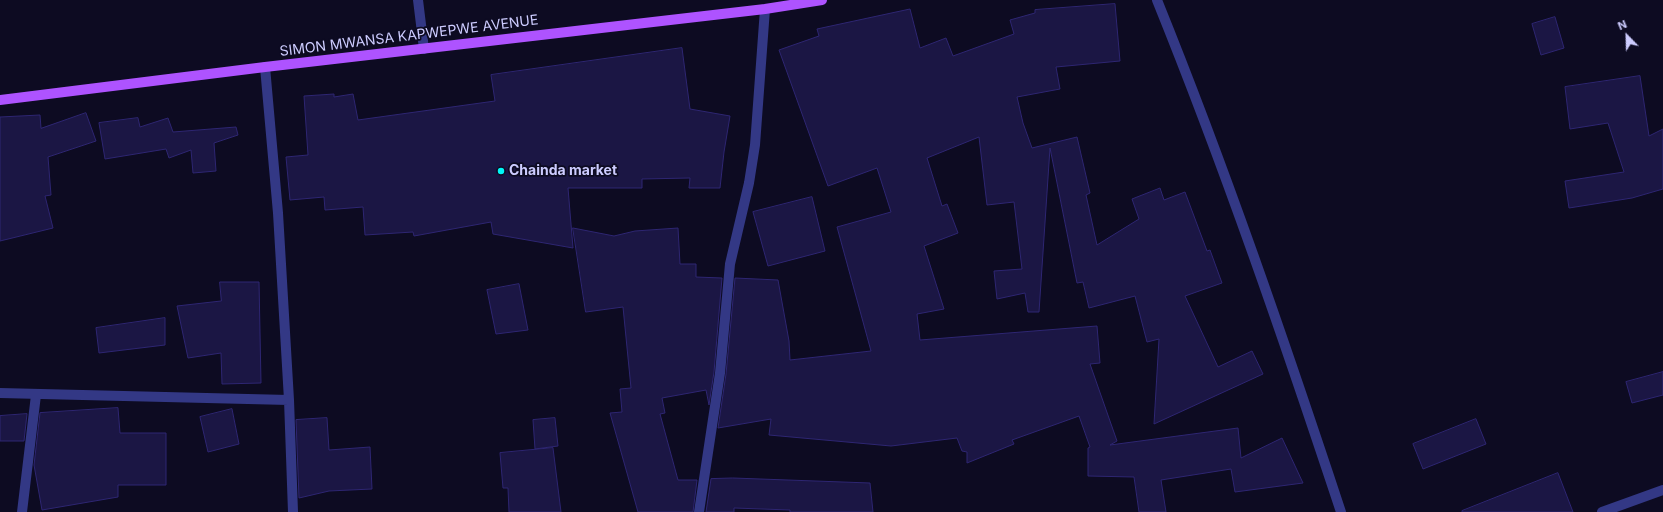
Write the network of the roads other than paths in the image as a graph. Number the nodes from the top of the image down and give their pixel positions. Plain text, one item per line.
1 (418, 0) edge
2 (822, 0) edge
3 (1157, 0) edge
4 (765, 9) junction
5 (424, 49) junction
6 (265, 67) junction
7 (0, 100) edge
8 (0, 394) edge
9 (36, 395) junction
10 (289, 400) junction
11 (1663, 490) edge
12 (22, 512) edge
13 (293, 512) edge
14 (700, 512) edge
15 (1341, 512) edge
16 (1602, 512) edge

1 - 5 street
2 - 4 main road, SIMON MWANSA KAPWEPWE AVENUE
3 - 15 street
4 - 5 main road, SIMON MWANSA KAPWEPWE AVENUE
4 - 14 street
5 - 6 main road, SIMON MWANSA KAPWEPWE AVENUE
6 - 7 main road, SIMON MWANSA KAPWEPWE AVENUE
6 - 10 street
8 - 9 street
9 - 10 street
9 - 12 street
10 - 13 street
11 - 16 street

